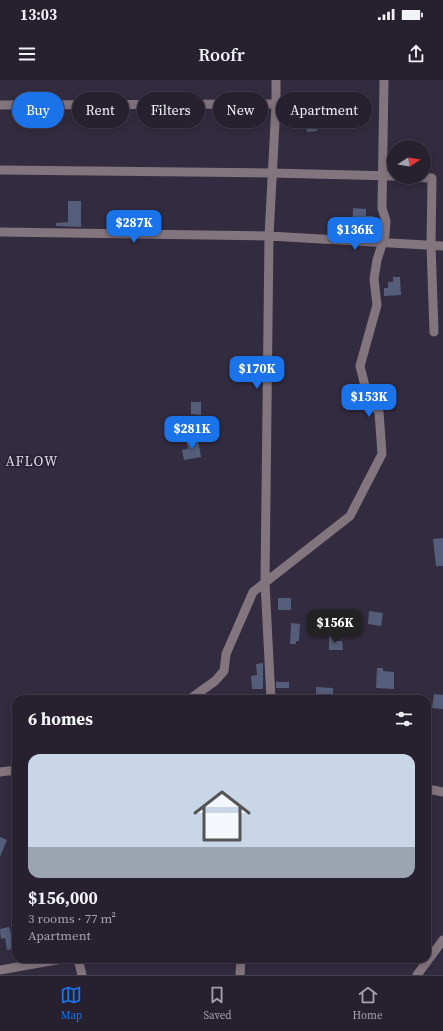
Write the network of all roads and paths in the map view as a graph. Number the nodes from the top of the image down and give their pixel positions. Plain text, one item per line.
1 (276, 80) edge
2 (384, 80) edge
3 (276, 92) edge
4 (0, 104) edge
5 (276, 104) joint
6 (0, 170) edge
7 (272, 173) junction
8 (382, 176) junction
9 (387, 176) edge
10 (431, 178) edge
11 (0, 232) edge
12 (269, 236) junction
13 (383, 243) junction
14 (431, 245) junction
15 (443, 246) edge
16 (434, 332) dead end
17 (265, 583) junction
18 (195, 695) edge
19 (271, 695) edge
20 (12, 770) edge
21 (0, 772) edge
22 (431, 790) edge
23 (443, 792) edge
24 (443, 940) edge
25 (431, 956) edge
26 (39, 963) edge
27 (79, 963) edge
28 (241, 963) edge
29 (426, 963) edge
30 (0, 970) edge
31 (82, 975) edge
32 (240, 975) edge
33 (417, 975) edge

1 - 3 street
2 - 8 street
4 - 5 street
5 - 7 street
6 - 7 street
7 - 8 street
7 - 12 street
8 - 9 street
8 - 13 street
10 - 14 street
11 - 12 street
12 - 13 street
12 - 17 street
13 - 14 street
13 - 17 street
14 - 15 street
14 - 16 street
17 - 18 street
17 - 19 street
20 - 21 street
22 - 23 street
24 - 25 street
26 - 30 street
27 - 31 street
28 - 32 street
29 - 33 street

